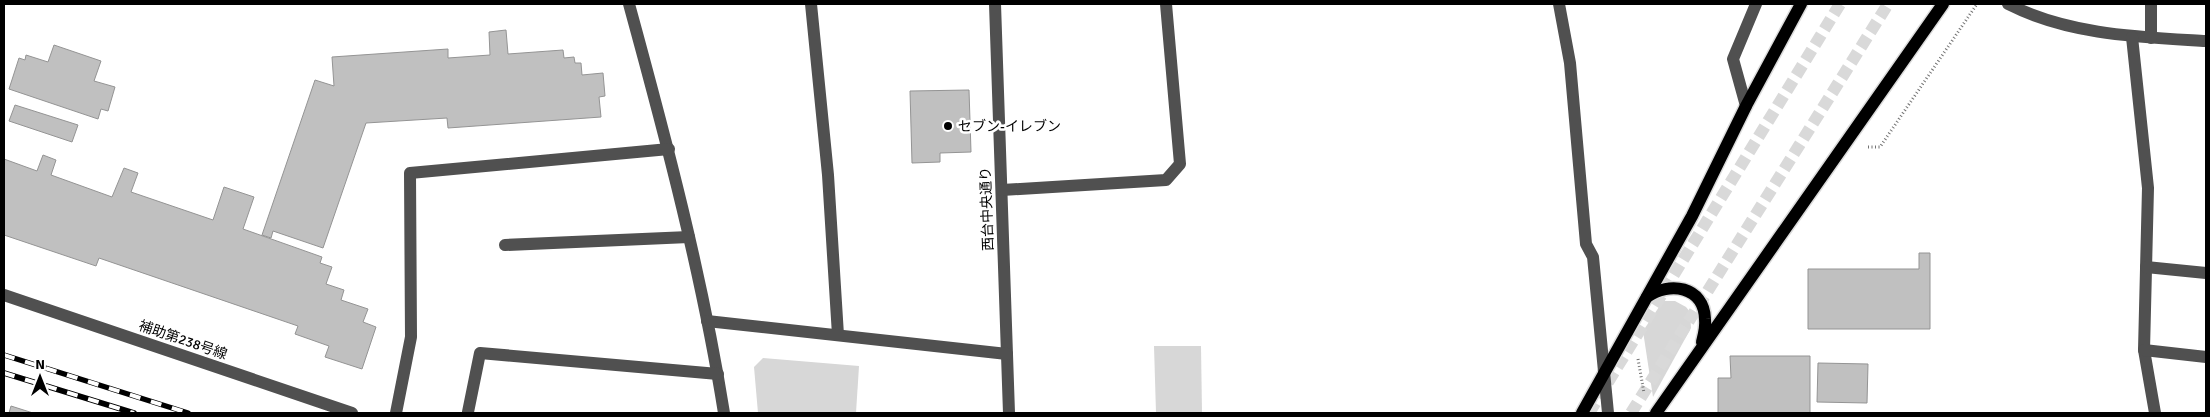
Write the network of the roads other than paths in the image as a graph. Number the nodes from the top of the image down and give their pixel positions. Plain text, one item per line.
1 (629, 4) edge
2 (811, 4) edge
3 (995, 4) edge
4 (1166, 4) edge
5 (1559, 4) edge
6 (1756, 4) edge
7 (1801, 4) edge
8 (1943, 4) edge
9 (2008, 4) edge
10 (2151, 4) edge
11 (2132, 37) junction
12 (2151, 38) junction
13 (2206, 41) edge
14 (1746, 106) junction
15 (669, 149) junction
16 (1002, 190) junction
17 (689, 237) junction
18 (505, 245) dead end
19 (2146, 267) junction
20 (2206, 273) edge
21 (4, 294) edge
22 (1645, 298) junction
23 (708, 322) junction
24 (838, 335) junction
25 (1701, 347) junction
26 (2144, 350) junction
27 (1007, 354) junction
28 (2206, 357) edge
29 (718, 374) junction
30 (1606, 374) junction
31 (468, 412) dead end
32 (352, 413) edge
33 (396, 413) edge
34 (724, 413) edge
35 (1009, 413) edge
36 (1582, 413) edge
37 (1608, 413) edge
38 (1656, 413) edge
39 (2155, 413) edge

1 - 15 street
2 - 24 street
3 - 16 street, 西台中央通り
4 - 16 street
5 - 30 street
6 - 14 street
7 - 14 main road
8 - 25 main road
9 - 11 street
10 - 12 street
11 - 12 street
11 - 19 street
12 - 13 street
14 - 22 main road
15 - 17 street
15 - 33 street
16 - 27 street, 西台中央通り
17 - 18 street
17 - 23 street
19 - 20 street
19 - 26 street
21 - 32 street, 補助第238号線
22 - 25 main road
22 - 30 main road
23 - 24 street
23 - 29 street
24 - 27 street
25 - 38 main road
26 - 28 street
26 - 39 street
27 - 35 street, 西台中央通り
29 - 31 street
29 - 34 street
30 - 36 main road
30 - 37 street

